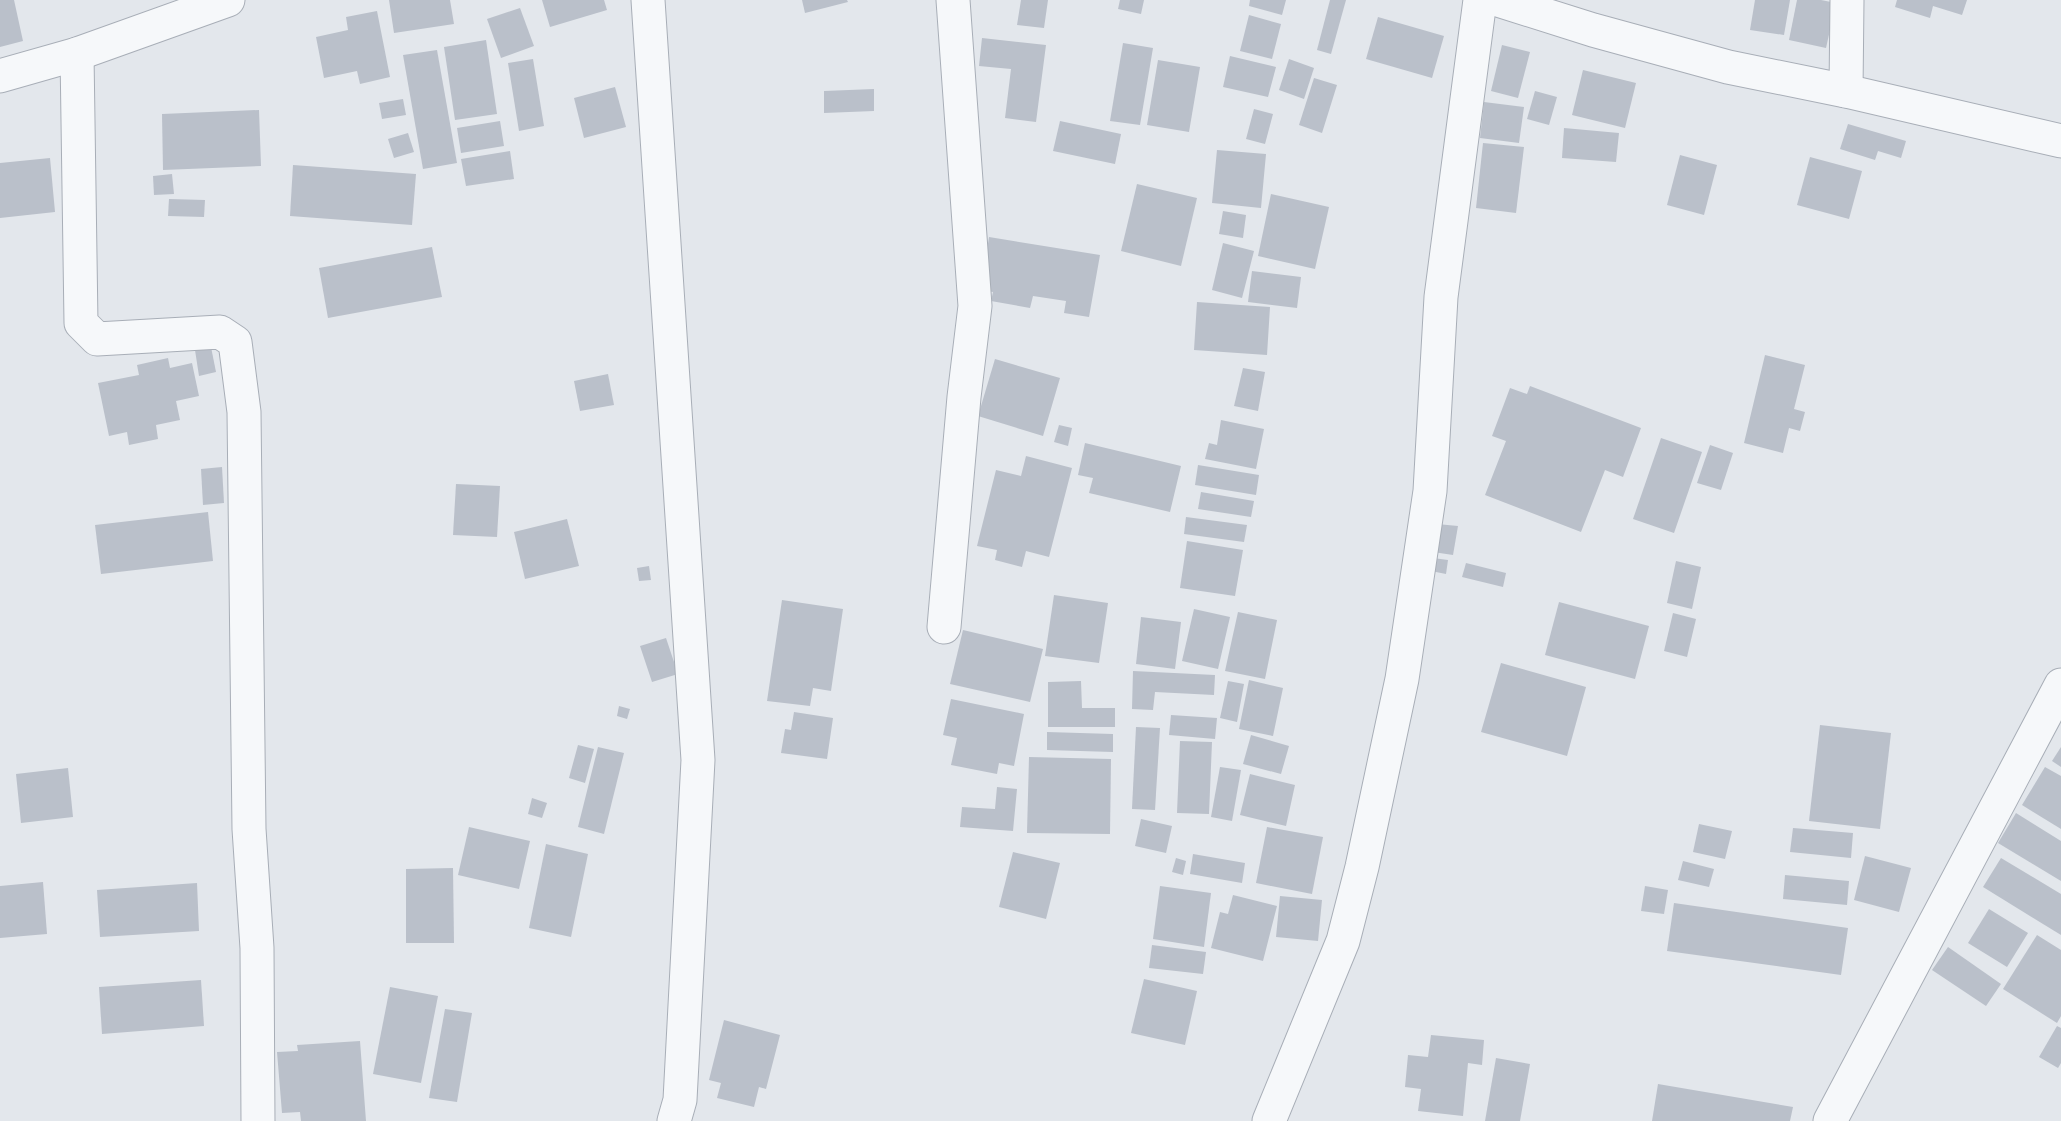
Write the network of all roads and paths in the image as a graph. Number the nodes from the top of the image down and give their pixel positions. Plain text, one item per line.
1 (228, 0) edge
2 (648, 0) edge
3 (953, 0) edge
4 (1480, 0) edge
5 (1498, 0) edge
6 (1847, 0) edge
7 (77, 54) junction
8 (0, 76) edge
9 (1846, 91) junction
10 (2061, 141) edge
11 (944, 627) dead end
12 (2061, 685) edge
13 (258, 1121) edge
14 (674, 1121) edge
15 (1269, 1121) edge
16 (1830, 1121) edge

1 - 7 street
2 - 14 street
3 - 11 street
4 - 15 street
5 - 9 street
6 - 9 street
7 - 8 street
7 - 13 street
9 - 10 street
12 - 16 street

